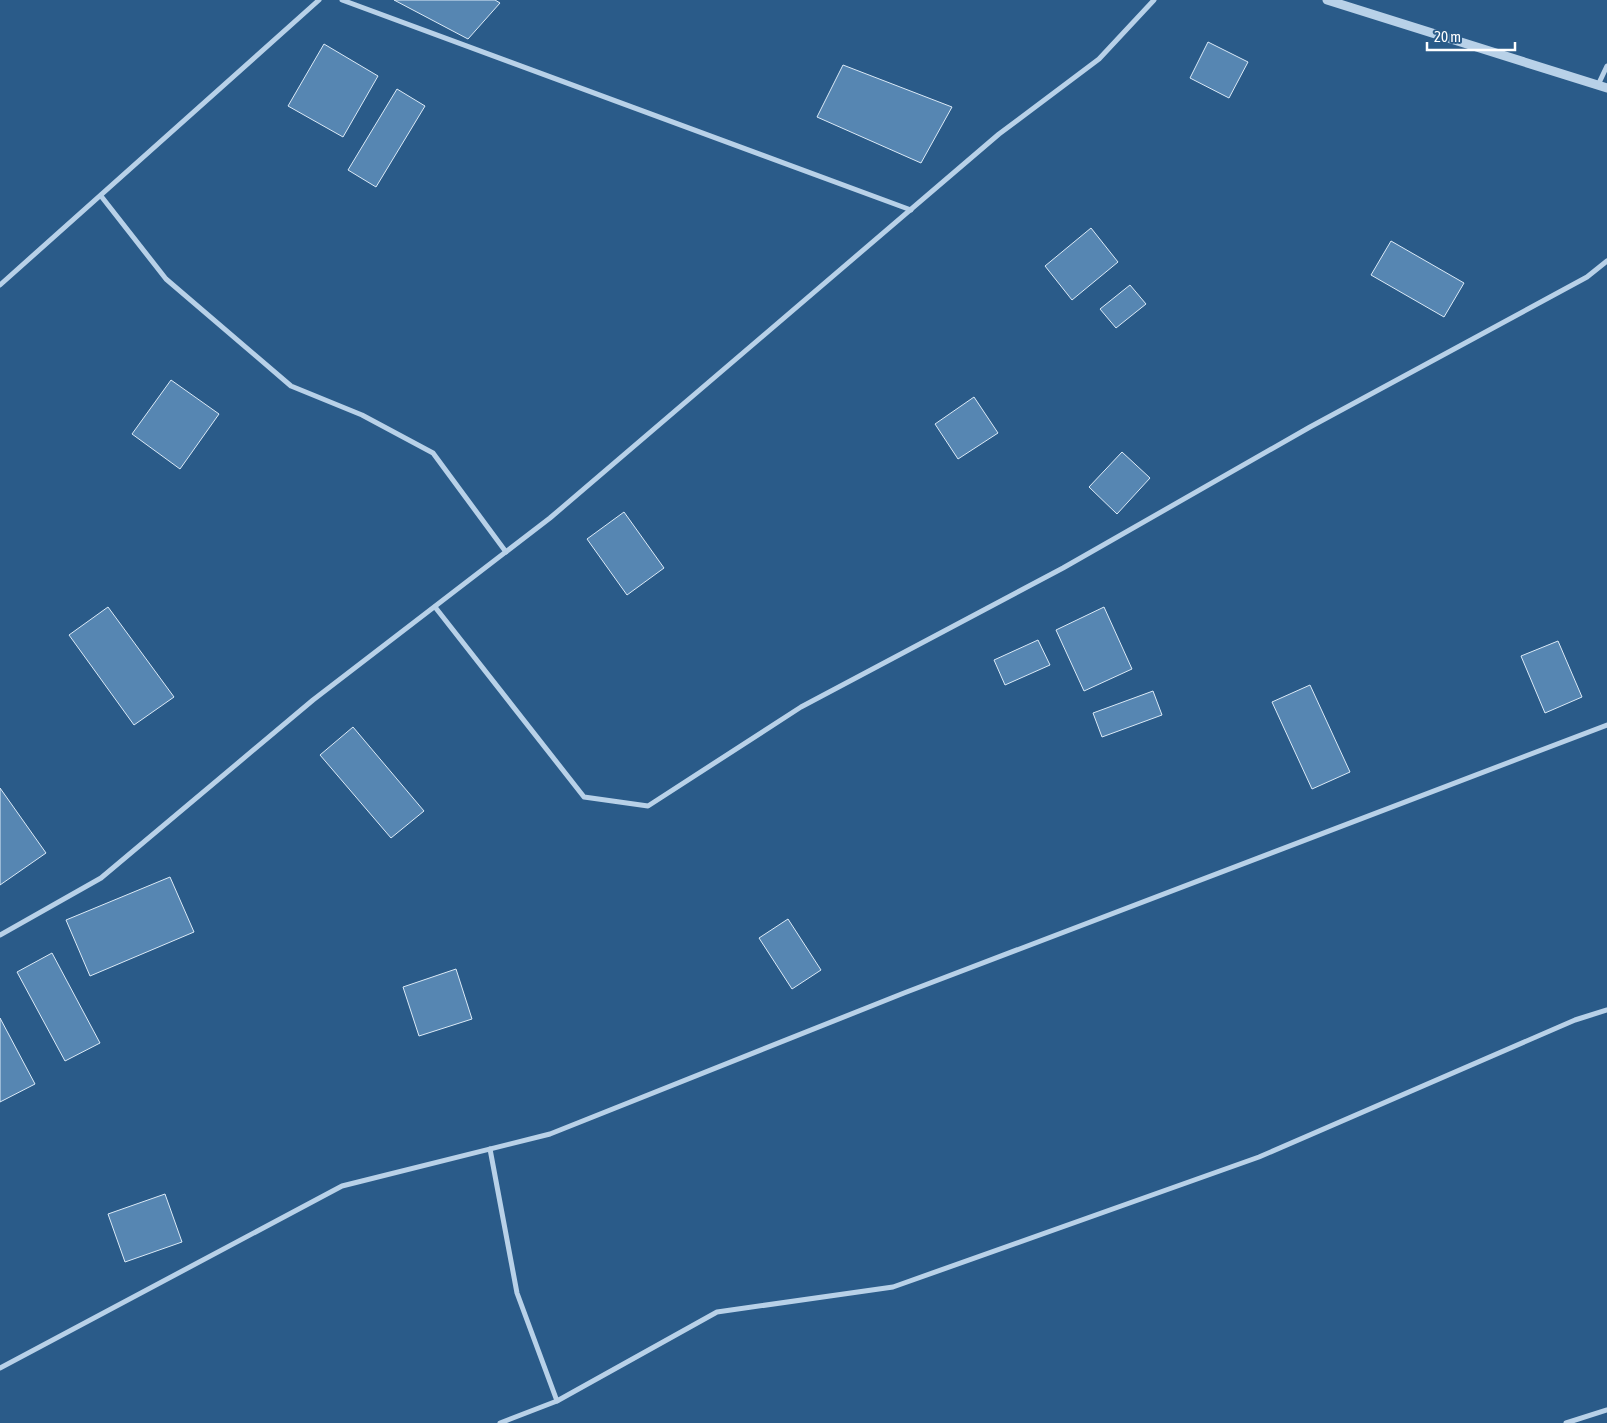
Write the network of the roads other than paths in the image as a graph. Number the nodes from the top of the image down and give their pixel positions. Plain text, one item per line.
1 (319, 0) edge
2 (342, 0) edge
3 (1154, 0) edge
4 (1327, 0) edge
5 (1607, 66) edge
6 (1603, 86) edge
7 (100, 196) junction
8 (912, 210) junction
9 (1607, 261) edge
10 (0, 285) edge
11 (506, 552) junction
12 (434, 607) junction
13 (1607, 725) edge
14 (0, 935) edge
15 (1607, 1010) edge
16 (490, 1149) junction
17 (0, 1368) edge
18 (557, 1401) junction
19 (1607, 1410) edge
20 (500, 1423) edge
21 (1566, 1423) edge

1 - 7 street
2 - 8 street
3 - 8 street
4 - 6 street
5 - 6 street
7 - 10 street
7 - 11 street
8 - 11 street
9 - 12 street
11 - 12 street
12 - 14 street
13 - 16 street
15 - 18 street
16 - 17 street
16 - 18 street
18 - 20 street
19 - 21 street

